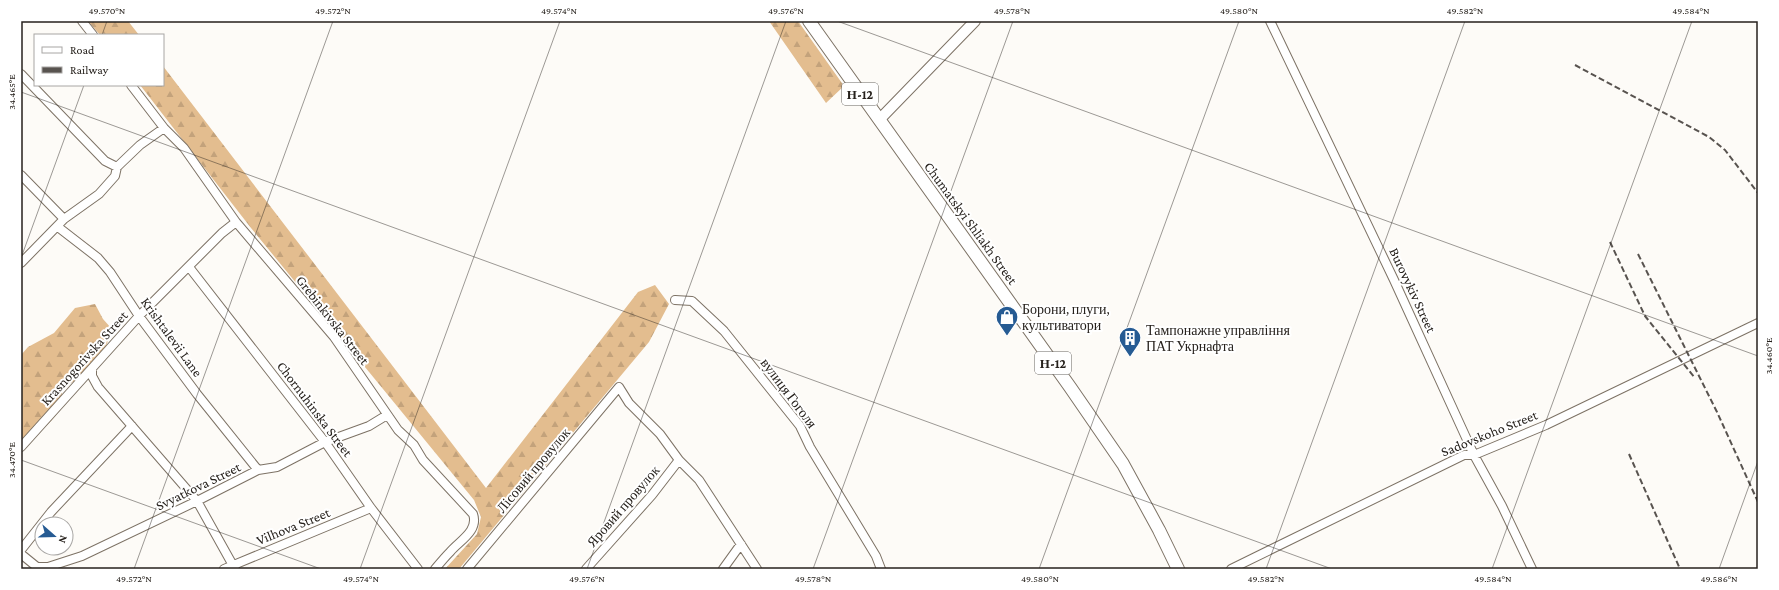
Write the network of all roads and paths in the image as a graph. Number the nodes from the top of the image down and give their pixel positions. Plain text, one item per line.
1 (82, 21) edge
2 (808, 21) edge
3 (975, 21) edge
4 (1270, 21) edge
5 (92, 34) edge
6 (21, 74) edge
7 (132, 86) edge
8 (879, 120) junction
9 (164, 128) junction
10 (117, 167) junction
11 (21, 176) edge
12 (64, 219) junction
13 (236, 222) junction
14 (58, 226) junction
15 (21, 263) edge
16 (189, 267) junction
17 (675, 300) dead end
18 (139, 316) junction
19 (1758, 322) edge
20 (92, 369) junction
21 (387, 415) junction
22 (132, 426) junction
23 (325, 442) junction
24 (21, 447) edge
25 (1474, 455) junction
26 (679, 460) junction
27 (258, 470) junction
28 (197, 502) junction
29 (371, 508) junction
30 (742, 544) junction
31 (21, 550) edge
32 (21, 554) edge
33 (234, 567) edge
34 (414, 568) edge
35 (224, 569) edge
36 (435, 569) edge
37 (466, 569) edge
38 (586, 569) edge
39 (723, 569) edge
40 (757, 569) edge
41 (881, 569) edge
42 (1178, 569) edge
43 (1231, 569) edge
44 (1532, 569) edge

1 - 5 street
2 - 8 main road, Chumatskyi Shliakh Street / Н-12
3 - 8 street
4 - 25 street, Burovykiv Street
6 - 10 street
7 - 9 street, Grebinkivska Street
8 - 42 main road, Chumatskyi Shliakh Street / Н-12
9 - 10 street
9 - 13 street, Grebinkivska Street
10 - 12 street
11 - 12 street
12 - 14 street
13 - 16 street, Krasnogorivska Street
13 - 21 street, Grebinkivska Street
14 - 15 street
14 - 18 street, Krishtalevii Lane
16 - 18 street, Krasnogorivska Street
16 - 23 street, Chornuhinska Street
17 - 41 street, вулиця Гоголя
18 - 20 street, Krasnogorivska Street
18 - 27 street, Krishtalevii Lane
19 - 25 street, Sadovskoho Street
20 - 22 street
20 - 24 street, Krasnogorivska Street
21 - 23 street, Svyatkova Street
21 - 36 street, Grebinkivska Street
22 - 28 street
22 - 31 street
23 - 27 street, Svyatkova Street
23 - 29 street, Chornuhinska Street
25 - 43 street, Sadovskoho Street
25 - 44 street, Burovykiv Street
26 - 30 street
26 - 37 street, Лісовий провулок
26 - 38 street, Яровий провулок
27 - 28 street, Svyatkova Street
28 - 32 street, Svyatkova Street
28 - 33 street
29 - 33 street, Vilhova Street
29 - 34 street, Chornuhinska Street
30 - 39 street
30 - 40 street
33 - 35 street, Vilhova Street

